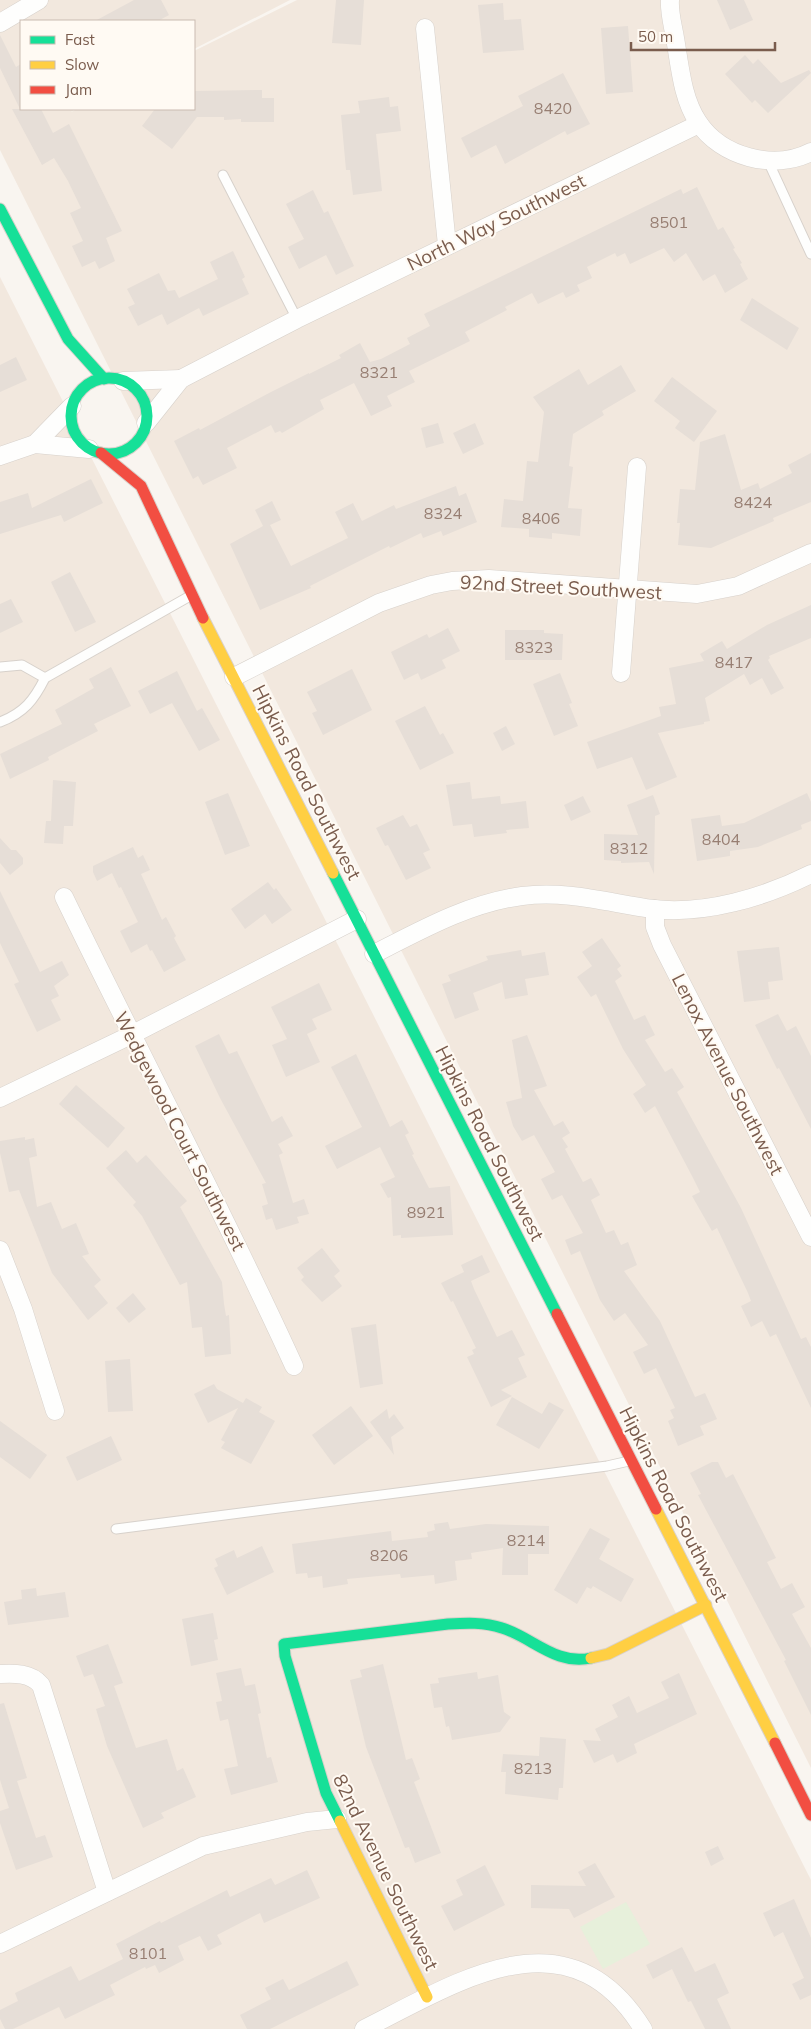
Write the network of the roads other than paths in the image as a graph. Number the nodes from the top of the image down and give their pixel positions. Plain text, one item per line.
1 (39, 0) edge
2 (670, 0) edge
3 (0, 22) edge
4 (425, 28) dead end
5 (699, 124) junction
6 (811, 152) edge
7 (768, 161) junction
8 (223, 175) dead end
9 (0, 209) edge
10 (447, 246) junction
11 (811, 254) edge
12 (297, 319) junction
13 (68, 339) junction
14 (71, 358) dead end
15 (74, 376) dead end
16 (104, 379) junction
17 (181, 379) junction
18 (123, 381) junction
19 (75, 401) junction
20 (144, 429) junction
21 (35, 444) junction
22 (95, 451) junction
23 (142, 452) dead end
24 (0, 454) edge
25 (636, 467) dead end
26 (141, 468) dead end
27 (141, 486) junction
28 (811, 553) edge
29 (626, 589) junction
30 (192, 594) junction
31 (0, 667) edge
32 (621, 673) dead end
33 (234, 677) junction
34 (45, 678) junction
35 (0, 722) edge
36 (811, 874) edge
37 (64, 897) dead end
38 (655, 909) junction
39 (357, 919) junction
40 (374, 954) junction
41 (131, 1035) junction
42 (0, 1098) edge
43 (811, 1237) edge
44 (0, 1250) edge
45 (294, 1366) dead end
46 (55, 1411) dead end
47 (632, 1460) junction
48 (116, 1529) dead end
49 (706, 1605) junction
50 (0, 1674) edge
51 (811, 1815) edge
52 (337, 1819) junction
53 (107, 1892) junction
54 (0, 1944) edge
55 (427, 1997) junction
56 (364, 2029) edge
57 (643, 2029) edge

1 - 3 street
2 - 5 street
4 - 10 street
5 - 7 street
5 - 10 street, North Way Southwest
6 - 7 street
7 - 11 lane
8 - 12 lane
9 - 13 street
10 - 12 street, North Way Southwest
12 - 17 street, North Way Southwest
13 - 14 street
13 - 16 street
15 - 19 street
16 - 18 street
16 - 19 street
17 - 18 street, North Way Southwest
17 - 20 street, North Way Southwest
18 - 20 street
19 - 21 street
19 - 22 street
20 - 22 street
20 - 23 street
21 - 22 street
21 - 24 street
22 - 27 street, Hipkins Road Southwest
25 - 29 street
26 - 27 street, Hipkins Road Southwest
27 - 30 street, Hipkins Road Southwest
28 - 29 street, 92nd Street Southwest
29 - 32 street
29 - 33 street, 92nd Street Southwest
30 - 33 street, Hipkins Road Southwest
30 - 34 lane
31 - 34 lane
33 - 39 street, Hipkins Road Southwest
34 - 35 lane
36 - 38 street
37 - 41 street, Wedgewood Court Southwest
38 - 40 street
38 - 43 street, Lenox Avenue Southwest
39 - 40 street, Hipkins Road Southwest
39 - 41 street
40 - 47 street, Hipkins Road Southwest
41 - 42 street
41 - 45 street, Wedgewood Court Southwest
44 - 46 street
47 - 48 lane
47 - 49 street, Hipkins Road Southwest
49 - 51 street, Hipkins Road Southwest
49 - 52 street, 82nd Avenue Southwest
50 - 53 street
52 - 53 street
52 - 55 street, 82nd Avenue Southwest
53 - 54 street
55 - 56 street
55 - 57 street

